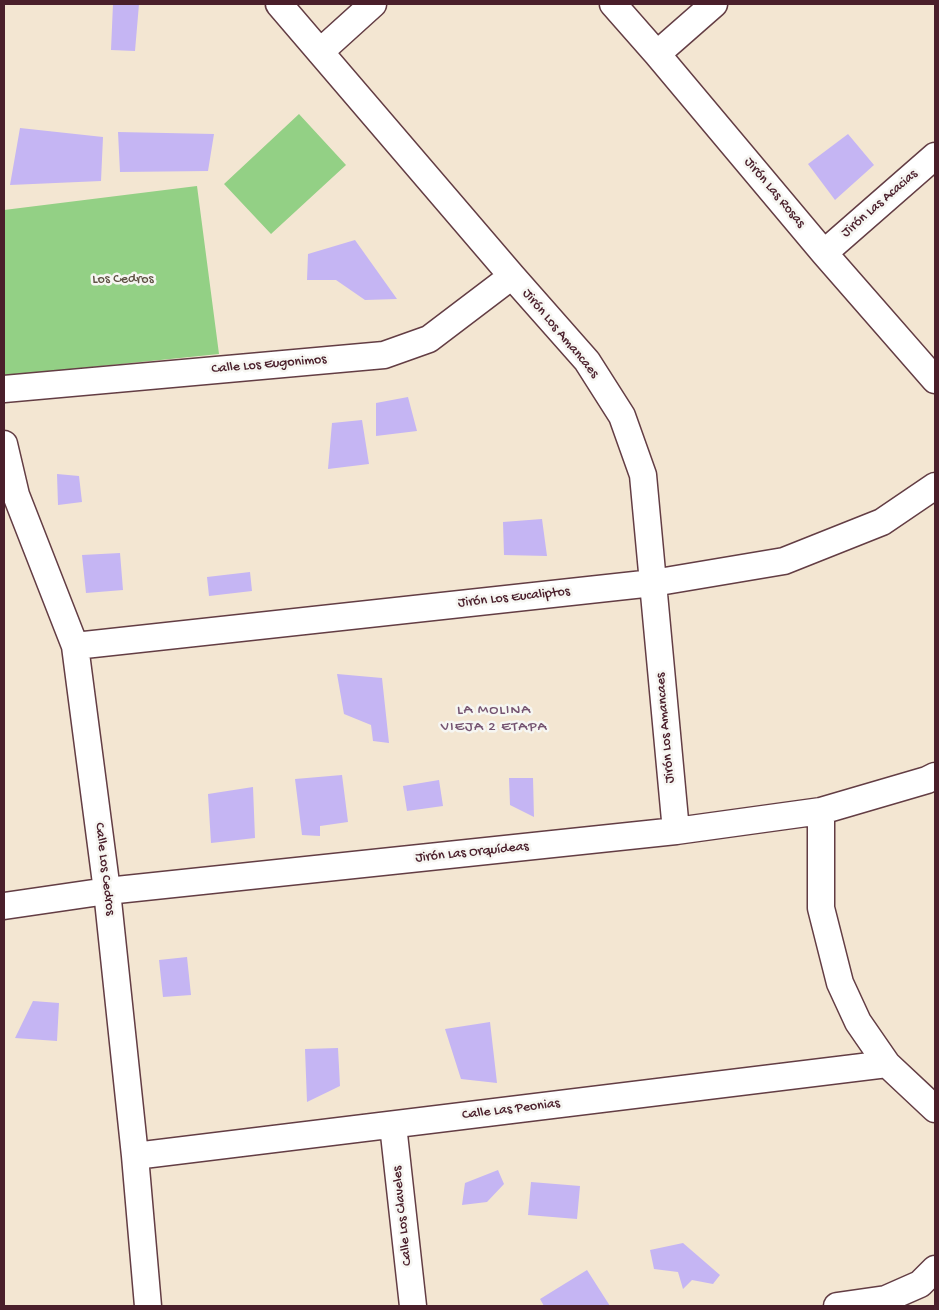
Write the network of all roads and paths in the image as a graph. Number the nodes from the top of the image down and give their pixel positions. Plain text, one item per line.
1 (279, 4) edge
2 (373, 4) edge
3 (613, 4) edge
4 (714, 4) edge
5 (320, 52) junction
6 (657, 54) junction
7 (935, 156) edge
8 (824, 252) junction
9 (512, 276) junction
10 (935, 380) edge
11 (4, 389) edge
12 (4, 444) edge
13 (935, 486) edge
14 (652, 583) junction
15 (75, 646) junction
16 (935, 776) edge
17 (821, 811) junction
18 (676, 831) junction
19 (107, 891) junction
20 (4, 906) edge
21 (887, 1064) junction
22 (935, 1109) edge
23 (393, 1125) junction
24 (135, 1156) junction
25 (935, 1268) edge
26 (148, 1306) edge
27 (413, 1306) edge
28 (837, 1306) edge

1 - 5 street, Jirón Los Amancaes
2 - 5 street
3 - 6 street, Jirón Las Rosas
4 - 6 street
5 - 9 street, Jirón Los Amancaes
6 - 8 street, Jirón Las Rosas
7 - 8 street, Jirón Las Acacias
8 - 10 street, Jirón Las Rosas
9 - 11 street, Calle Los Eugonimos
9 - 14 street, Jirón Los Amancaes
12 - 15 street, Calle Los Cedros
13 - 14 street, Jirón Los Eucaliptos
14 - 15 street, Jirón Los Eucaliptos
14 - 18 street, Jirón Los Amancaes
15 - 19 street, Calle Los Cedros
16 - 17 street, Jirón Las Orquídeas
17 - 18 street, Jirón Las Orquídeas
17 - 21 street
18 - 19 street, Jirón Las Orquídeas
19 - 20 street, Jirón Las Orquídeas
19 - 24 street, Calle Los Cedros
21 - 22 street
21 - 23 street, Calle Las Peonias
23 - 24 street, Calle Las Peonias
23 - 27 street, Calle Los Claveles
24 - 26 street, Calle Los Cedros
25 - 28 street

